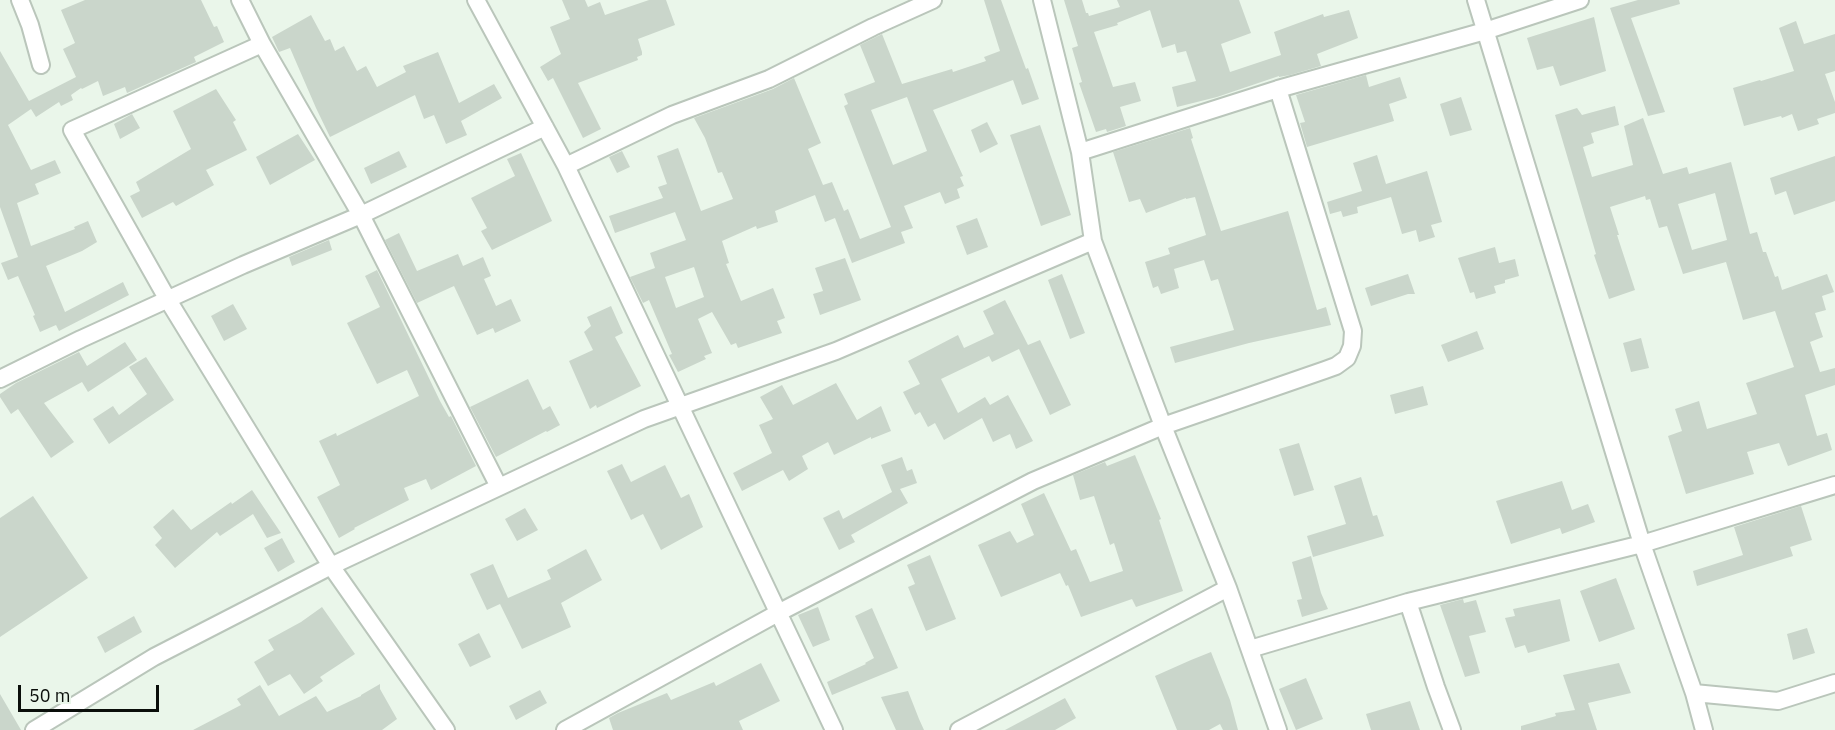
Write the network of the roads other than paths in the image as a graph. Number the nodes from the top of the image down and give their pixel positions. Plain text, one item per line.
1 (20, 0) edge
2 (240, 0) edge
3 (476, 0) edge
4 (933, 0) edge
5 (1042, 0) edge
6 (1476, 0) edge
7 (1580, 0) edge
8 (1485, 31) junction
9 (262, 44) junction
10 (41, 65) dead end
11 (1278, 89) junction
12 (545, 128) junction
13 (1080, 152) junction
14 (566, 166) junction
15 (361, 214) junction
16 (1093, 241) junction
17 (168, 300) junction
18 (0, 379) edge
19 (681, 406) junction
20 (1163, 426) junction
21 (1835, 485) edge
22 (499, 487) junction
23 (1642, 544) junction
24 (331, 566) junction
25 (1228, 588) junction
26 (1408, 602) junction
27 (778, 613) junction
28 (1250, 649) junction
29 (1835, 683) edge
30 (1694, 693) junction
31 (34, 730) edge
32 (446, 730) edge
33 (565, 730) edge
34 (834, 730) edge
35 (959, 730) edge
36 (1278, 730) edge
37 (1452, 730) edge
38 (1704, 730) edge

1 - 10 street
2 - 9 street
3 - 12 street
4 - 14 street
5 - 13 street
6 - 8 street
7 - 8 street
8 - 11 street
8 - 23 street
9 - 15 street
9 - 17 street
11 - 13 street
11 - 20 street
12 - 14 street
12 - 15 street
13 - 16 street
14 - 19 street
15 - 17 street
15 - 22 street
16 - 19 street
16 - 20 street
17 - 18 street
17 - 24 street
19 - 22 street
19 - 27 street
20 - 25 street
20 - 27 street
21 - 23 street
22 - 24 street
23 - 26 street
23 - 30 street
24 - 31 street
24 - 32 street
25 - 28 street
25 - 35 street
26 - 28 street
26 - 37 street
27 - 33 street
27 - 34 street
28 - 36 street
29 - 30 street
30 - 38 street

